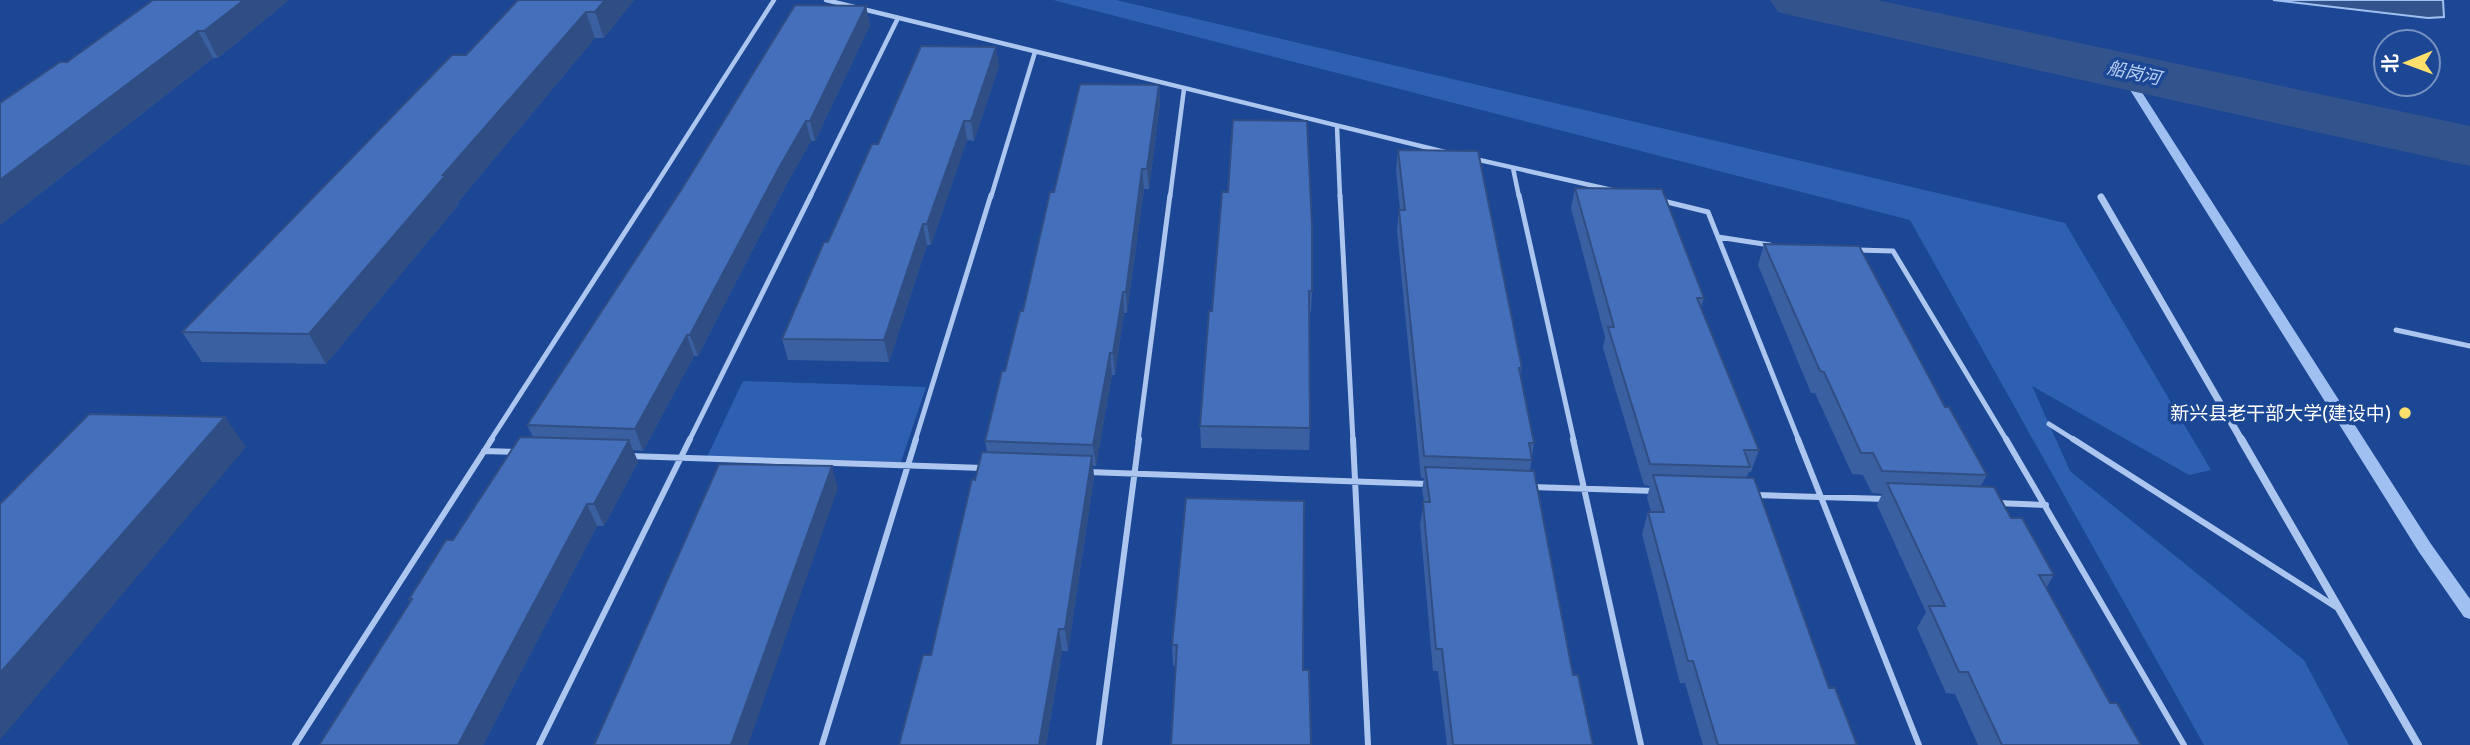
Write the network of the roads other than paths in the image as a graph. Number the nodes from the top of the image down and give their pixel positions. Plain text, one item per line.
1 (774, 0) edge
2 (826, 0) edge
3 (898, 18) junction
4 (1035, 52) junction
5 (1184, 89) junction
6 (1337, 127) junction
7 (1446, 152) edge
8 (1473, 158) edge
9 (1513, 167) junction
10 (1617, 191) edge
11 (2101, 197) dead end
12 (1656, 200) edge
13 (1718, 237) junction
14 (1781, 246) edge
15 (1851, 249) edge
16 (2396, 330) dead end
17 (2470, 346) edge
18 (2049, 424) dead end
19 (484, 451) junction
20 (523, 453) edge
21 (615, 456) edge
22 (680, 458) junction
23 (908, 466) junction
24 (988, 469) edge
25 (1081, 472) edge
26 (1134, 474) junction
27 (1354, 481) junction
28 (1436, 484) edge
29 (1517, 487) edge
30 (1585, 489) junction
31 (1668, 492) edge
32 (1751, 495) edge
33 (1821, 497) junction
34 (1900, 500) edge
35 (1993, 503) edge
36 (2046, 505) junction
37 (2339, 609) junction
38 (295, 745) edge
39 (539, 745) edge
40 (822, 745) edge
41 (1099, 745) edge
42 (1368, 745) edge
43 (1641, 745) edge
44 (1919, 745) edge
45 (2184, 745) edge
46 (2418, 745) edge

1 - 19 lane
2 - 3 lane
3 - 4 lane
3 - 22 lane
4 - 5 lane
4 - 23 lane
5 - 6 lane
5 - 26 lane
6 - 7 lane
6 - 27 lane
8 - 9 lane
9 - 10 lane
9 - 30 lane
11 - 37 street
12 - 13 lane
13 - 14 lane
13 - 33 lane
15 - 36 lane
16 - 17 lane
18 - 37 lane
19 - 20 lane
19 - 38 lane
21 - 22 lane
22 - 23 lane
22 - 39 lane
23 - 24 lane
23 - 40 lane
25 - 26 lane
26 - 27 lane
26 - 41 lane
27 - 28 lane
27 - 42 lane
29 - 30 lane
30 - 31 lane
30 - 43 lane
32 - 33 lane
33 - 34 lane
33 - 44 lane
35 - 36 lane
36 - 45 lane
37 - 46 street

